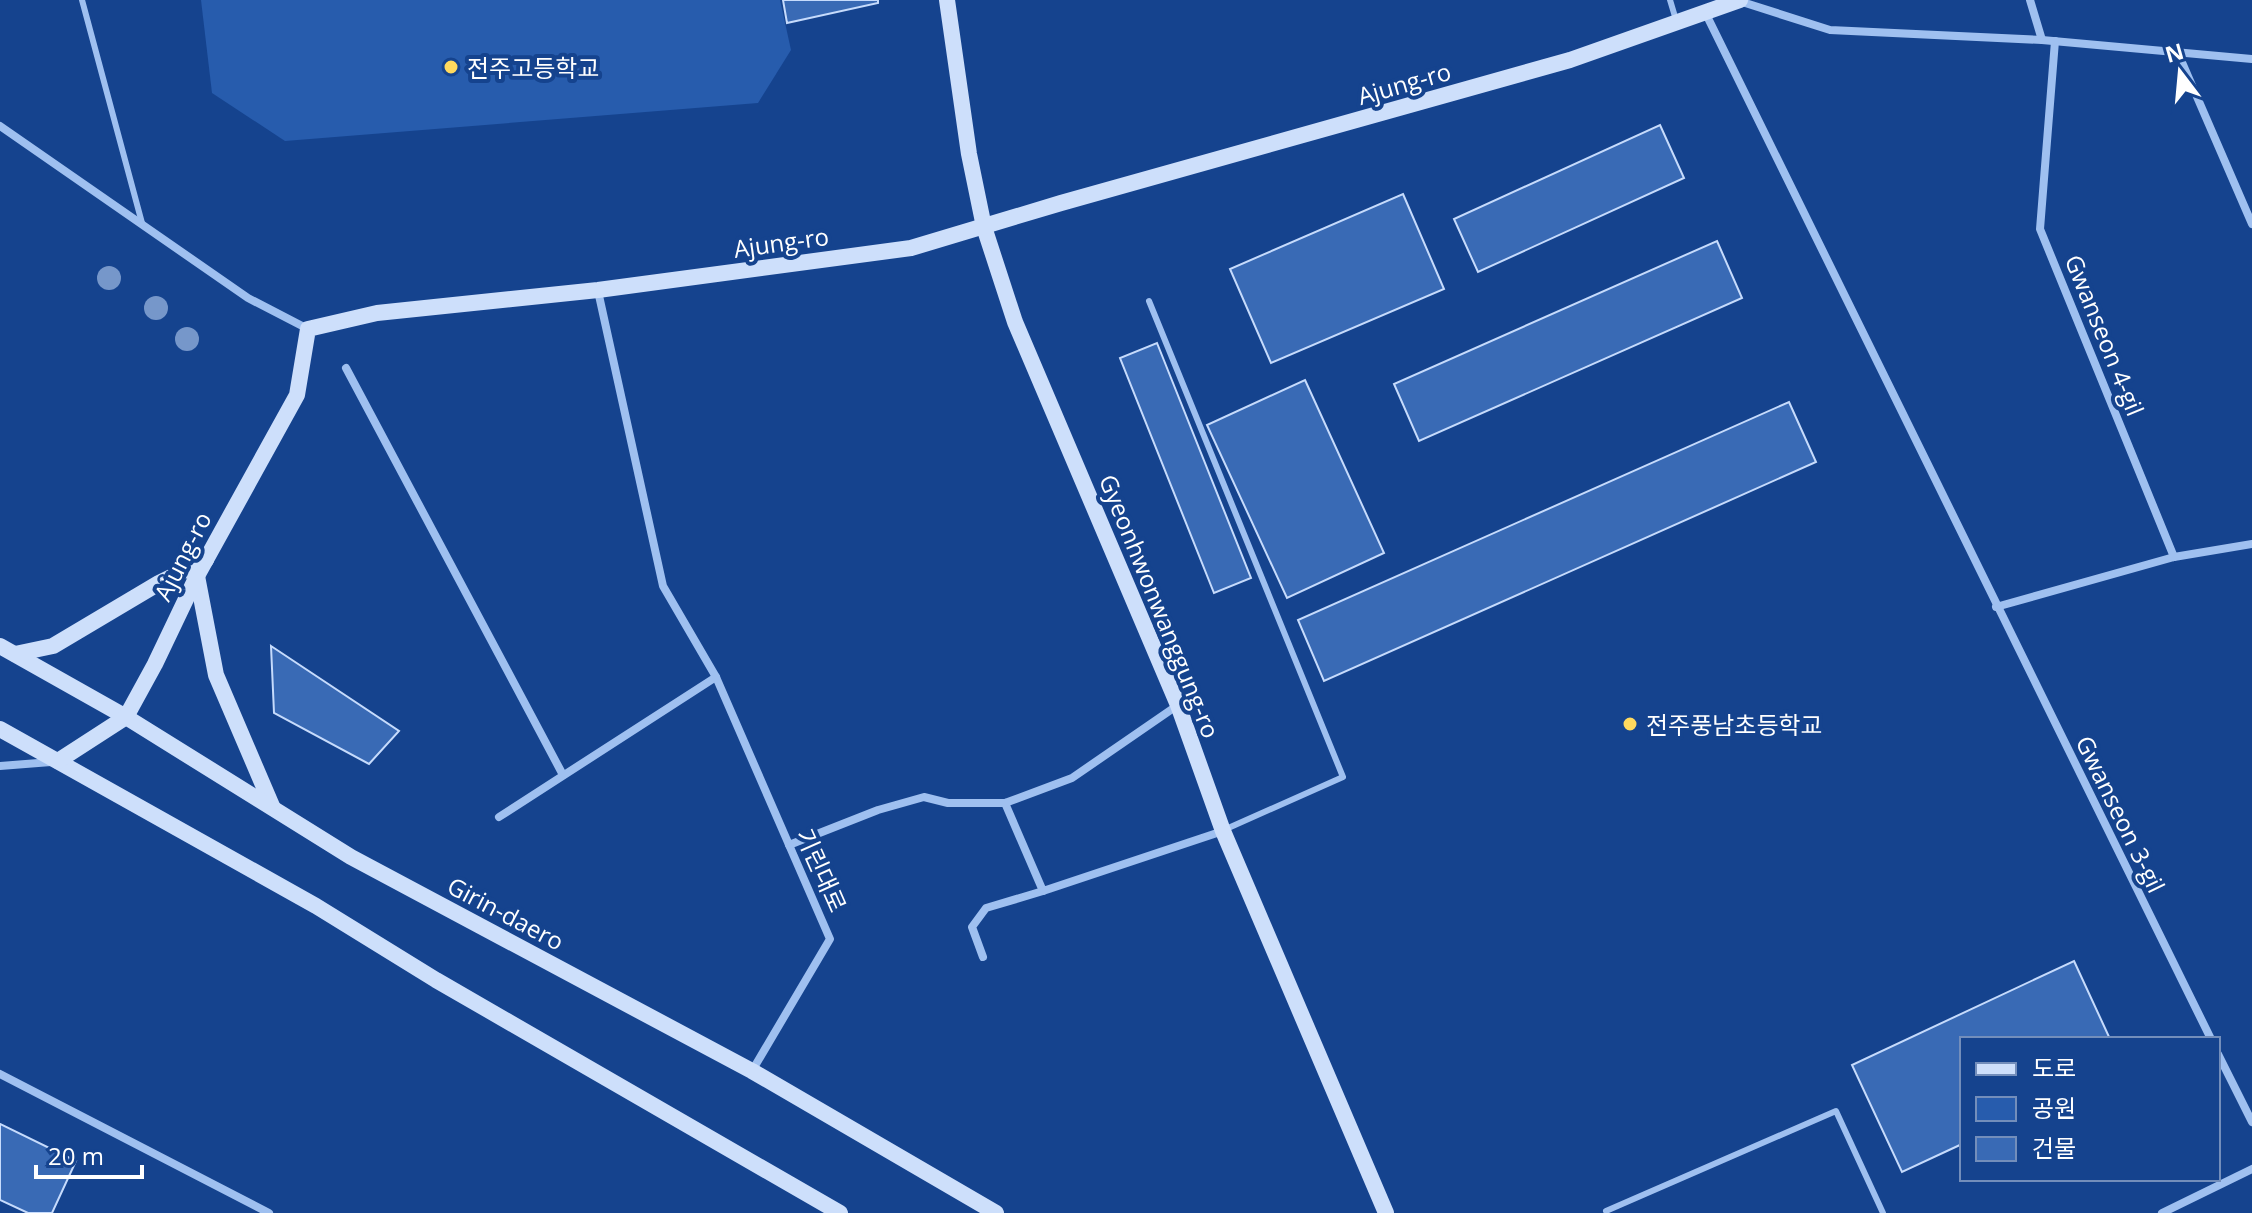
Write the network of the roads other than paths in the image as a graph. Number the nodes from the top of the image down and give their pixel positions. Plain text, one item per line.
1 (82, 0) edge
2 (947, 0) edge
3 (1670, 0) edge
4 (1739, 0) edge
5 (2030, 0) edge
6 (1705, 12) junction
7 (1677, 23) junction
8 (2042, 40) junction
9 (2055, 41) junction
10 (2178, 53) junction
11 (2252, 59) edge
12 (0, 126) edge
13 (142, 223) junction
14 (2252, 224) edge
15 (984, 227) junction
16 (598, 290) junction
17 (1149, 301) dead end
18 (308, 329) junction
19 (346, 368) dead end
20 (2252, 544) edge
21 (2174, 557) junction
22 (206, 560) junction
23 (197, 576) junction
24 (1996, 607) junction
25 (7, 650) edge
26 (716, 677) junction
27 (1178, 705) junction
28 (126, 717) junction
29 (0, 729) edge
30 (58, 761) junction
31 (0, 766) edge
32 (563, 775) junction
33 (1005, 803) junction
34 (272, 806) junction
35 (499, 817) dead end
36 (1223, 831) junction
37 (789, 845) junction
38 (1043, 891) junction
39 (983, 957) dead end
40 (2210, 1037) edge
41 (2220, 1058) edge
42 (752, 1071) junction
43 (0, 1074) edge
44 (2252, 1122) edge
45 (2252, 1169) edge
46 (1606, 1211) dead end
47 (269, 1213) edge
48 (840, 1213) edge
49 (996, 1213) edge
50 (1386, 1213) edge
51 (1883, 1213) edge
52 (2162, 1213) edge

1 - 13 lane
2 - 15 street, Gyeonhwonwanggung-ro
3 - 7 lane
4 - 6 street, Ajung-ro
4 - 8 street
5 - 8 street
6 - 7 street, Ajung-ro
6 - 24 street, Gwanseon 3-gil
7 - 15 street, Ajung-ro
8 - 9 street
9 - 10 street
9 - 21 street, Gwanseon 4-gil
10 - 11 street
10 - 14 street
12 - 13 street
13 - 18 street
15 - 16 street, Ajung-ro
15 - 27 street, Gyeonhwonwanggung-ro
16 - 18 street, Ajung-ro
16 - 26 street, 기린대로
17 - 36 lane
18 - 22 street, Ajung-ro
19 - 32 street
20 - 21 street
21 - 24 street
22 - 23 street, Ajung-ro
22 - 25 street
23 - 28 street, Ajung-ro
23 - 34 street
24 - 40 street, Gwanseon 3-gil
25 - 28 street, Girin-daero
26 - 32 street
26 - 37 street, 기린대로
27 - 33 street
27 - 36 street, Gyeonhwonwanggung-ro
28 - 30 street, Ajung-ro
28 - 34 street, Girin-daero
29 - 30 street
30 - 31 street
30 - 48 street
32 - 35 street
33 - 37 street
33 - 38 street
34 - 42 street, Girin-daero
36 - 38 street
36 - 50 street, Gyeonhwonwanggung-ro
37 - 42 street, 기린대로
38 - 39 street
41 - 44 street
42 - 49 street, Girin-daero
43 - 47 street
45 - 52 street
46 - 51 lane

